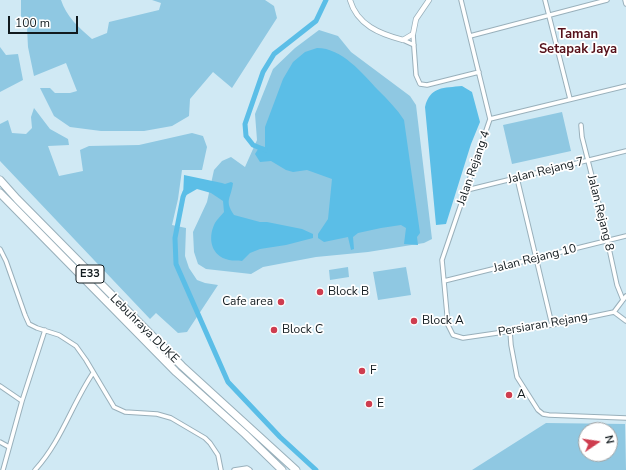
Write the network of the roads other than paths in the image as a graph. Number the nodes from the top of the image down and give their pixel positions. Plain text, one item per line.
1 (350, 0) edge
2 (429, 0) edge
3 (461, 0) edge
4 (545, 0) edge
5 (607, 0) edge
6 (625, 0) edge
7 (626, 4) edge
8 (549, 15) junction
9 (413, 34) junction
10 (470, 36) junction
11 (403, 40) junction
12 (414, 45) junction
13 (479, 72) junction
14 (626, 86) edge
15 (570, 99) junction
16 (490, 119) junction
17 (581, 125) dead end
18 (626, 151) edge
19 (587, 160) junction
20 (517, 178) junction
21 (0, 180) edge
22 (467, 190) junction
23 (0, 193) edge
24 (626, 236) edge
25 (608, 240) junction
26 (0, 249) edge
27 (536, 259) junction
28 (443, 272) junction
29 (452, 279) junction
30 (444, 282) junction
31 (626, 296) edge
32 (623, 300) junction
33 (614, 312) junction
34 (626, 321) edge
35 (552, 325) junction
36 (45, 330) junction
37 (510, 331) junction
38 (453, 335) joint
39 (93, 373) junction
40 (0, 386) edge
41 (22, 401) junction
42 (626, 418) edge
43 (0, 442) edge
44 (9, 447) junction
45 (0, 459) edge
46 (4, 462) junction
47 (3, 470) edge
48 (35, 470) edge
49 (221, 470) edge
50 (234, 470) edge
51 (250, 470) edge
52 (282, 470) edge
53 (296, 470) edge

1 - 11 street
2 - 9 street
3 - 10 street, Jalan Rejang 4
4 - 8 street
5 - 8 street
6 - 7 street
8 - 10 street
8 - 15 street
9 - 11 street
9 - 12 street
10 - 13 street, Jalan Rejang 4
11 - 12 street
12 - 13 street
13 - 16 street, Jalan Rejang 4
14 - 15 street
15 - 16 street
16 - 22 street, Jalan Rejang 4
17 - 19 street, Jalan Rejang 8
18 - 19 street, Jalan Rejang 7
19 - 20 street, Jalan Rejang 7
19 - 25 street, Jalan Rejang 8
20 - 22 street, Jalan Rejang 7
20 - 27 street
21 - 53 highway, Lebuhraya DUKE / E33
22 - 28 street, Jalan Rejang 4
23 - 52 highway, Lebuhraya DUKE / E33
24 - 25 street, Jalan Rejang 10
25 - 27 street, Jalan Rejang 10
25 - 32 street, Jalan Rejang 8
26 - 36 street
27 - 29 street, Jalan Rejang 10
27 - 35 street
28 - 29 street
28 - 30 street, Jalan Rejang 4
29 - 30 street, Jalan Rejang 10
30 - 38 street, Jalan Rejang 4
31 - 32 street
32 - 33 street
33 - 34 street
33 - 35 street, Persiaran Rejang
35 - 37 street, Persiaran Rejang
36 - 39 street
36 - 41 street
37 - 38 street, Persiaran Rejang
37 - 42 street
39 - 48 street
39 - 49 street
40 - 41 street
41 - 44 street
43 - 44 street
44 - 46 street
45 - 46 street
46 - 47 street
50 - 51 street

